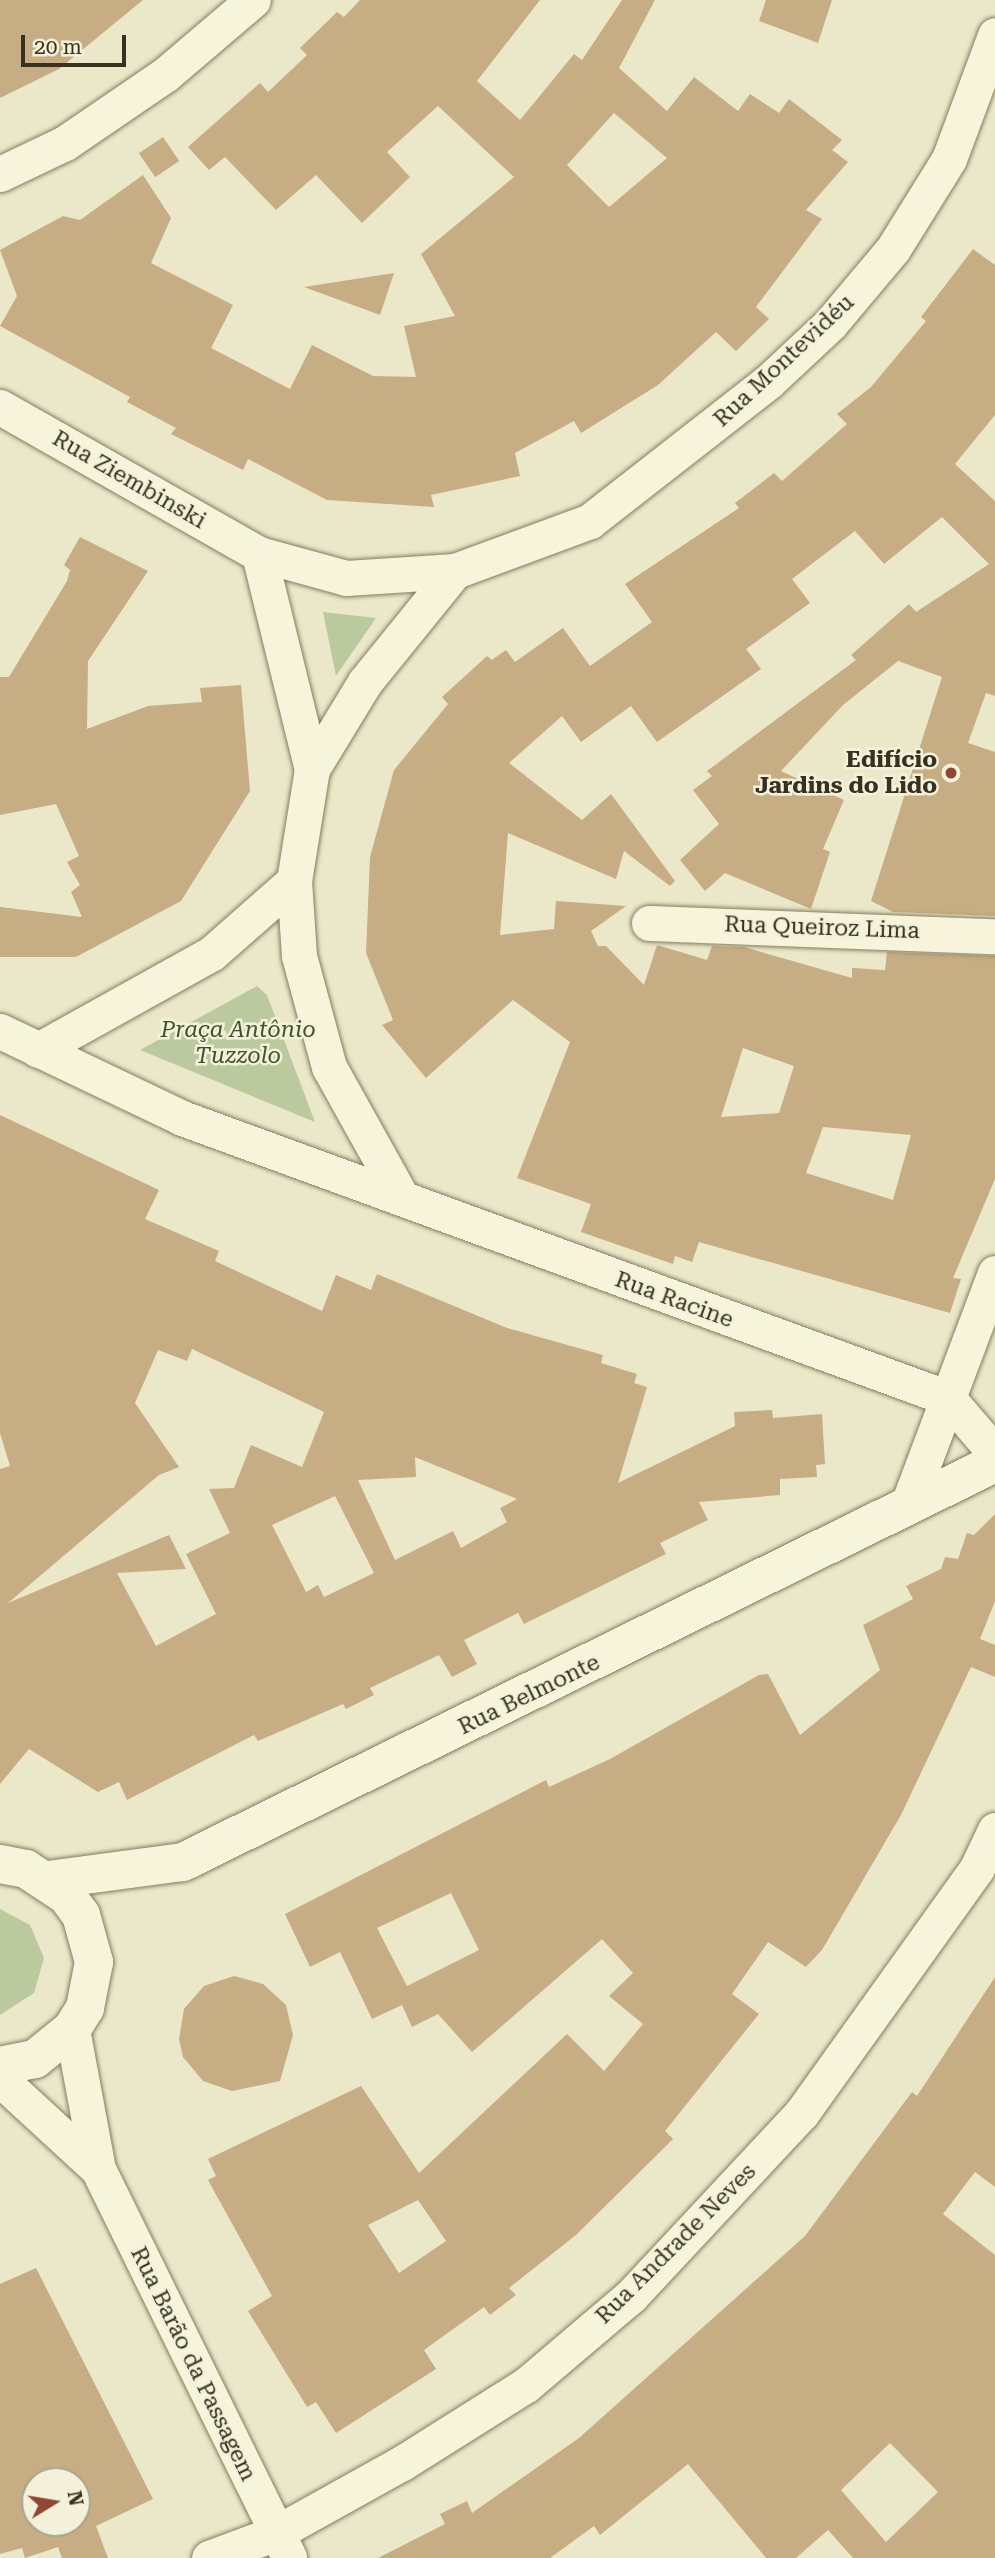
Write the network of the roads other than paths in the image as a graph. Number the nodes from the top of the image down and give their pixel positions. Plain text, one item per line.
1 (253, 0) edge
2 (995, 34) edge
3 (0, 174) edge
4 (0, 407) edge
5 (259, 554) junction
6 (454, 571) junction
7 (313, 769) junction
8 (294, 881) junction
9 (649, 923) dead end
10 (995, 936) edge
11 (0, 1031) edge
12 (38, 1050) junction
13 (402, 1198) junction
14 (995, 1273) edge
15 (948, 1398) junction
16 (995, 1453) edge
17 (995, 1463) edge
18 (907, 1507) junction
19 (995, 1830) edge
20 (0, 1843) edge
21 (25, 1871) edge
22 (72, 2029) junction
23 (0, 2066) edge
24 (0, 2079) edge
25 (98, 2169) junction
26 (282, 2545) edge
27 (209, 2558) edge

1 - 3 street
2 - 6 street, Rua Montevidéu
4 - 5 street, Rua Ziembinski
5 - 6 street, Rua Ziembinski
5 - 7 street
6 - 7 street
7 - 8 street
8 - 12 street
8 - 13 street
9 - 10 street, Rua Queiroz Lima
11 - 12 street
12 - 13 street
13 - 15 street, Rua Racine
14 - 15 street
15 - 16 street
15 - 18 street
17 - 18 main road, Rua Belmonte
18 - 21 main road, Rua Belmonte
19 - 26 street, Rua Andrade Neves
20 - 21 street
21 - 22 main road
22 - 23 main road
22 - 25 street, Rua Barão da Passagem
24 - 25 street, Rua Barão da Passagem
25 - 26 street, Rua Barão da Passagem
26 - 27 street, Rua Andrade Neves

